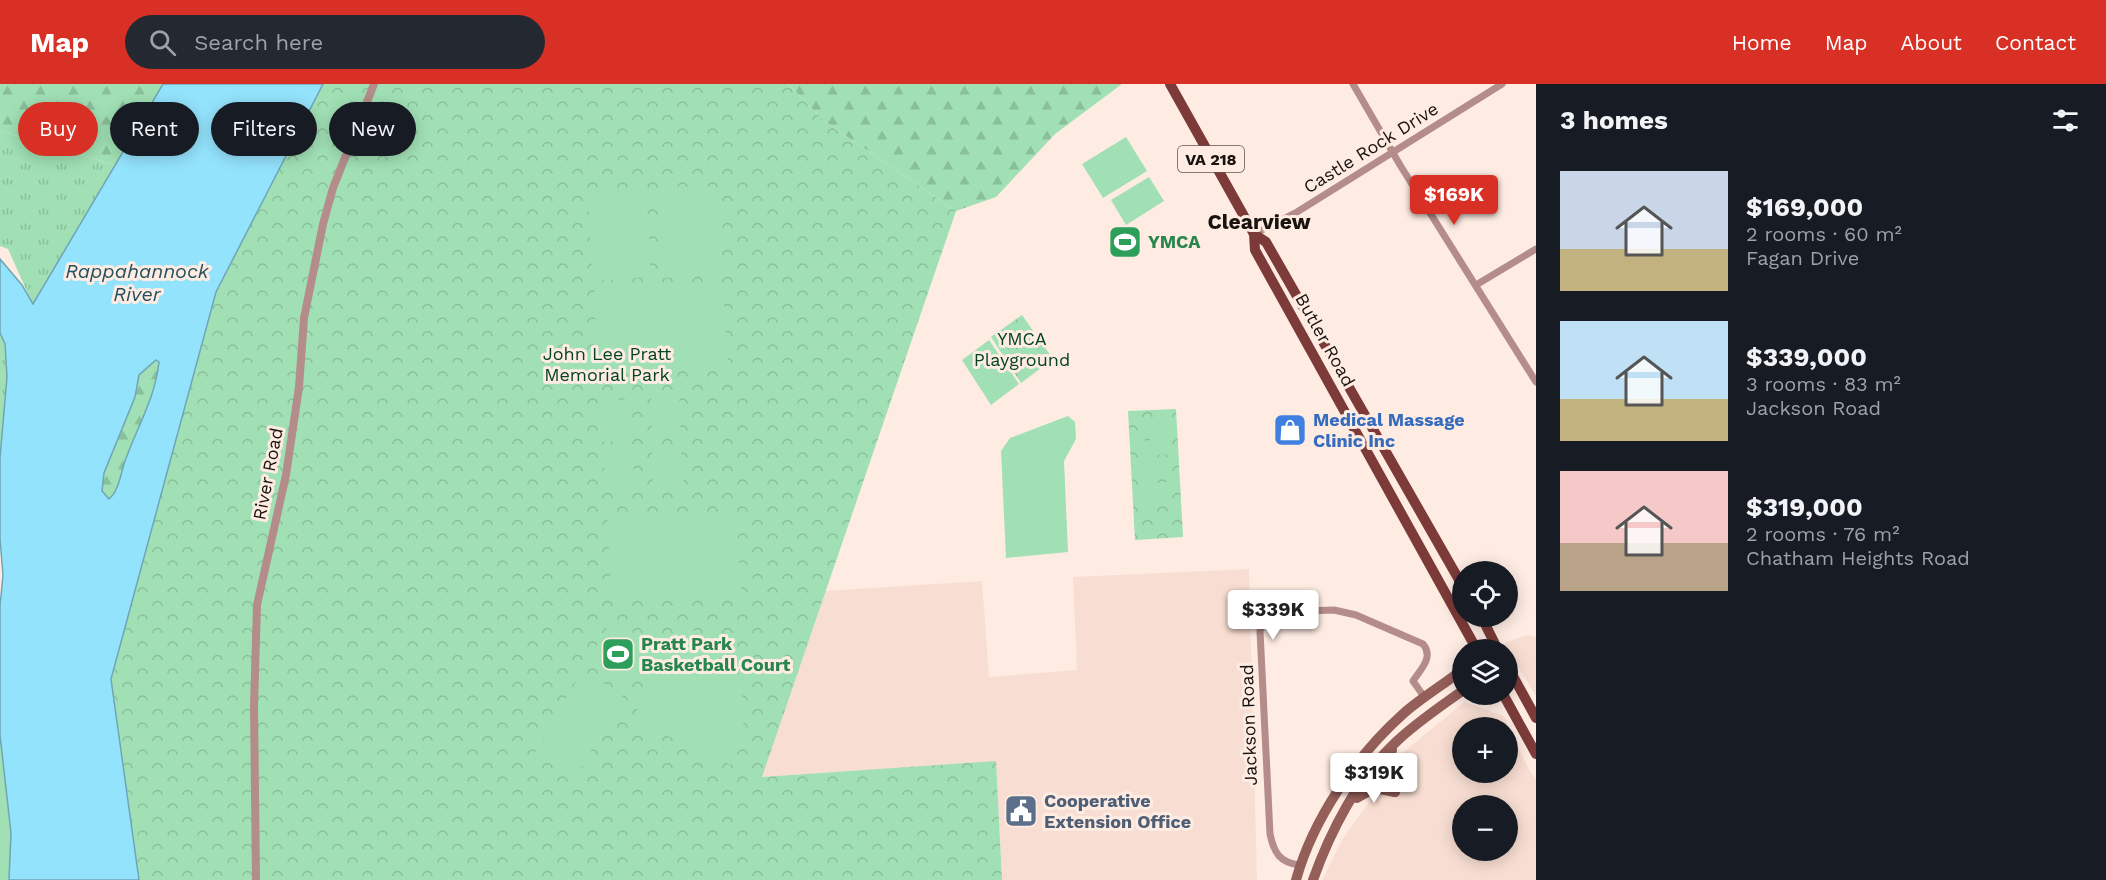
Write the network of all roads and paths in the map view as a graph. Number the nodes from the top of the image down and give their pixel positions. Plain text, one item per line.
1 (374, 84) edge
2 (1170, 84) edge
3 (1353, 84) edge
4 (1502, 84) edge
5 (1394, 152) junction
6 (1254, 234) junction
7 (1536, 249) edge
8 (1476, 285) junction
9 (1536, 382) edge
10 (1452, 568) edge
11 (1471, 639) edge
12 (1452, 678) edge
13 (1518, 685) edge
14 (1425, 698) junction
15 (1452, 698) edge
16 (1509, 705) edge
17 (1536, 718) edge
18 (1394, 743) junction
19 (1536, 754) edge
20 (1351, 802) junction
21 (1300, 865) junction
22 (256, 880) edge
23 (1296, 880) edge
24 (1313, 880) edge

1 - 22 street, River Road
2 - 6 main road, Butler Road / VA 218
3 - 5 street
4 - 5 street, Castle Rock Drive
5 - 6 street, Castle Rock Drive
5 - 8 street
6 - 10 main road, Butler Road / VA 218
6 - 11 main road, Butler Road / VA 218
7 - 8 street
8 - 9 street
12 - 14 main road
13 - 17 main road
14 - 21 main road
14 - 21 street, Jackson Road
15 - 18 main road
16 - 19 main road
18 - 20 main road
18 - 20 main road
20 - 24 main road
21 - 23 main road

